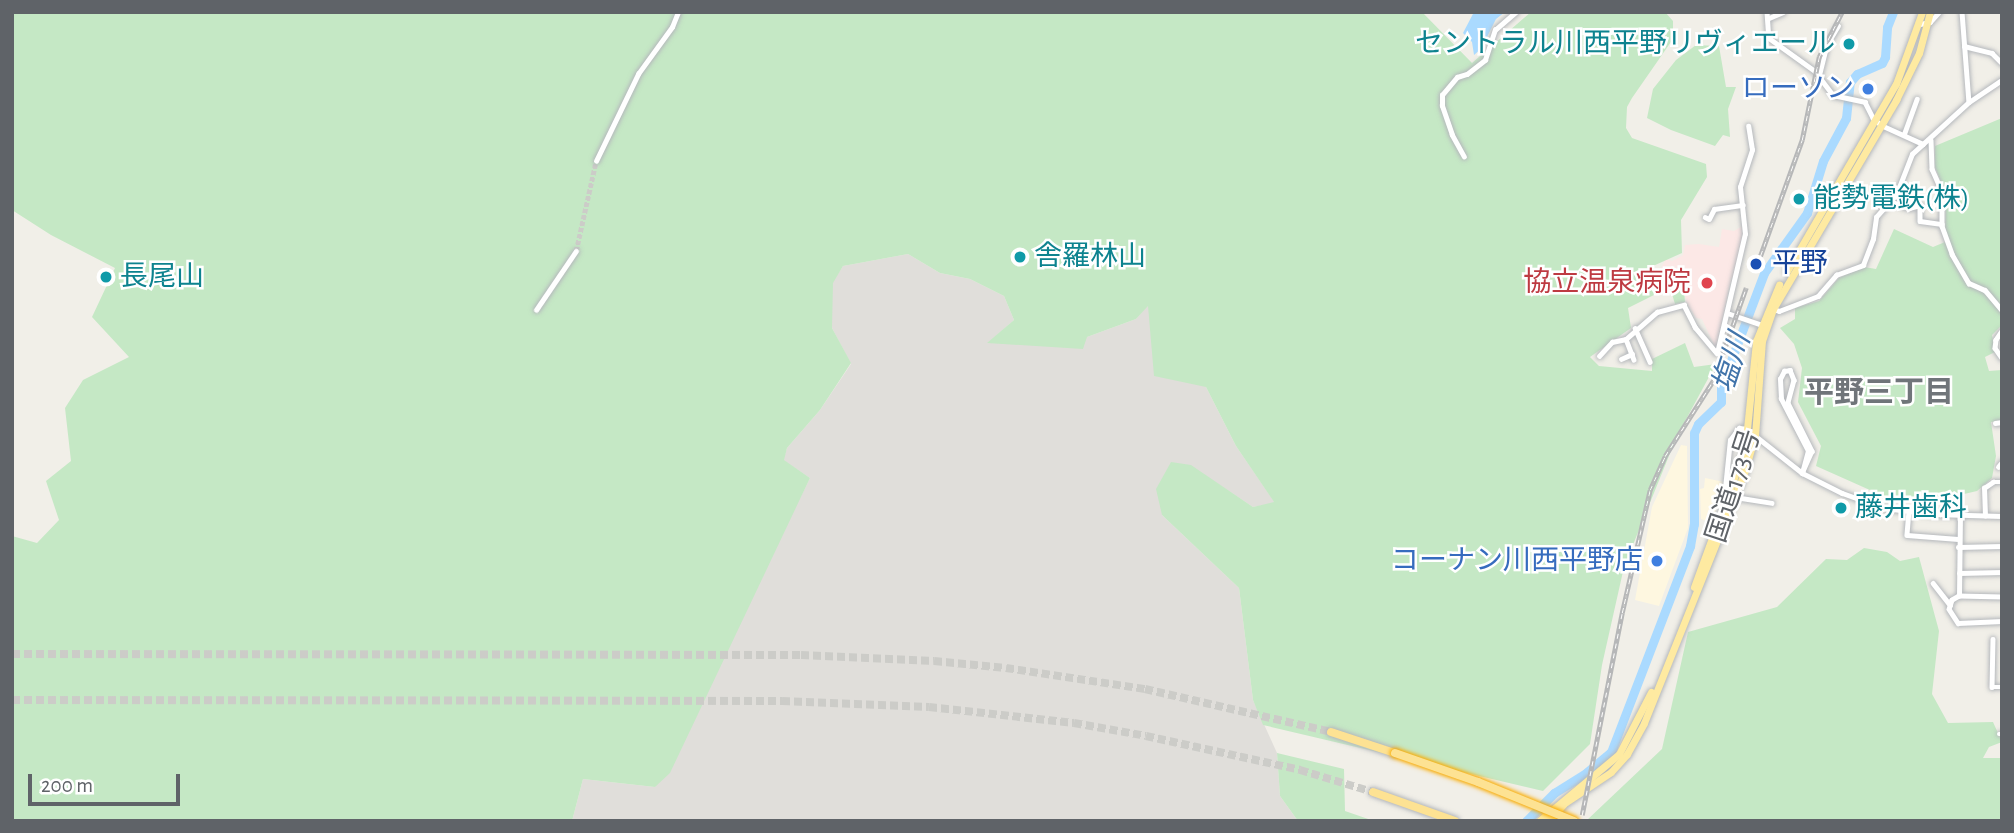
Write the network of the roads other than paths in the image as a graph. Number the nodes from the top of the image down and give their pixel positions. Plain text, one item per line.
1 (678, 12) edge
2 (1516, 12) edge
3 (1783, 12) edge
4 (1922, 12) edge
5 (1930, 12) edge
6 (1939, 12) edge
7 (1962, 12) edge
8 (1768, 15) edge
9 (1924, 23) junction
10 (1838, 26) dead end
11 (1964, 46) junction
12 (2002, 63) edge
13 (1819, 75) junction
14 (2002, 80) edge
15 (1917, 99) dead end
16 (1969, 102) junction
17 (1878, 123) junction
18 (1748, 126) dead end
19 (1904, 134) junction
20 (1931, 140) junction
21 (1923, 144) junction
22 (1464, 156) dead end
23 (596, 161) tunnel mouth
24 (1890, 201) junction
25 (1743, 205) junction
26 (1705, 218) dead end
27 (1942, 224) junction
28 (576, 251) tunnel mouth
29 (1770, 308) junction
30 (537, 310) dead end
31 (2002, 310) edge
32 (1727, 313) junction
33 (1763, 326) junction
34 (1635, 328) junction
35 (2002, 331) edge
36 (1626, 339) junction
37 (1599, 356) dead end
38 (2002, 358) edge
39 (1621, 359) dead end
40 (1650, 362) dead end
41 (2002, 422) edge
42 (1995, 423) dead end
43 (1751, 432) junction
44 (1802, 473) junction
45 (2002, 482) edge
46 (1732, 494) junction
47 (1772, 503) dead end
48 (1909, 511) junction
49 (1960, 515) junction
50 (1985, 516) junction
51 (2002, 516) edge
52 (1958, 539) junction
53 (2002, 546) edge
54 (1958, 547) junction
55 (2002, 572) edge
56 (1959, 573) junction
57 (1933, 583) dead end
58 (1959, 596) junction
59 (2002, 597) edge
60 (1950, 605) junction
61 (2002, 621) edge
62 (1993, 639) dead end
63 (2002, 687) edge
64 (1331, 732) tunnel mouth
65 (1373, 792) tunnel mouth
66 (1455, 821) edge
67 (1539, 821) edge
68 (1548, 821) edge
69 (1574, 821) edge

1 - 23 street
2 - 22 street
3 - 8 street
4 - 9 highway, 国道173号
5 - 9 highway, 国道173号
6 - 9 street
7 - 11 street
8 - 13 street
9 - 17 highway, 国道173号
10 - 13 street
11 - 12 street
11 - 16 street
13 - 17 street
14 - 16 street
15 - 19 street
16 - 20 street
17 - 19 street
17 - 29 highway, 国道173号
18 - 25 street
19 - 21 street
20 - 21 street
20 - 27 street
21 - 24 street
24 - 27 street
24 - 29 street
25 - 26 street
25 - 32 street
27 - 31 street
28 - 30 street
29 - 33 highway, 国道173号
32 - 33 street
32 - 34 street
33 - 43 highway, 国道173号
34 - 36 street
34 - 40 street
35 - 38 street
36 - 37 street
36 - 39 street
41 - 42 street
43 - 44 street
43 - 46 highway, 国道173号
43 - 46 street
44 - 44 street
44 - 48 street
45 - 50 street
46 - 47 street
46 - 67 highway, 国道173号
46 - 68 highway, 国道173号
48 - 49 street
48 - 52 street
49 - 50 street
49 - 52 street
50 - 51 street
52 - 54 street
53 - 54 street
54 - 56 street
55 - 56 street
56 - 58 street
57 - 60 street
58 - 59 street
58 - 60 street
60 - 61 street
62 - 63 street
64 - 69 highway, bridge
65 - 66 highway

